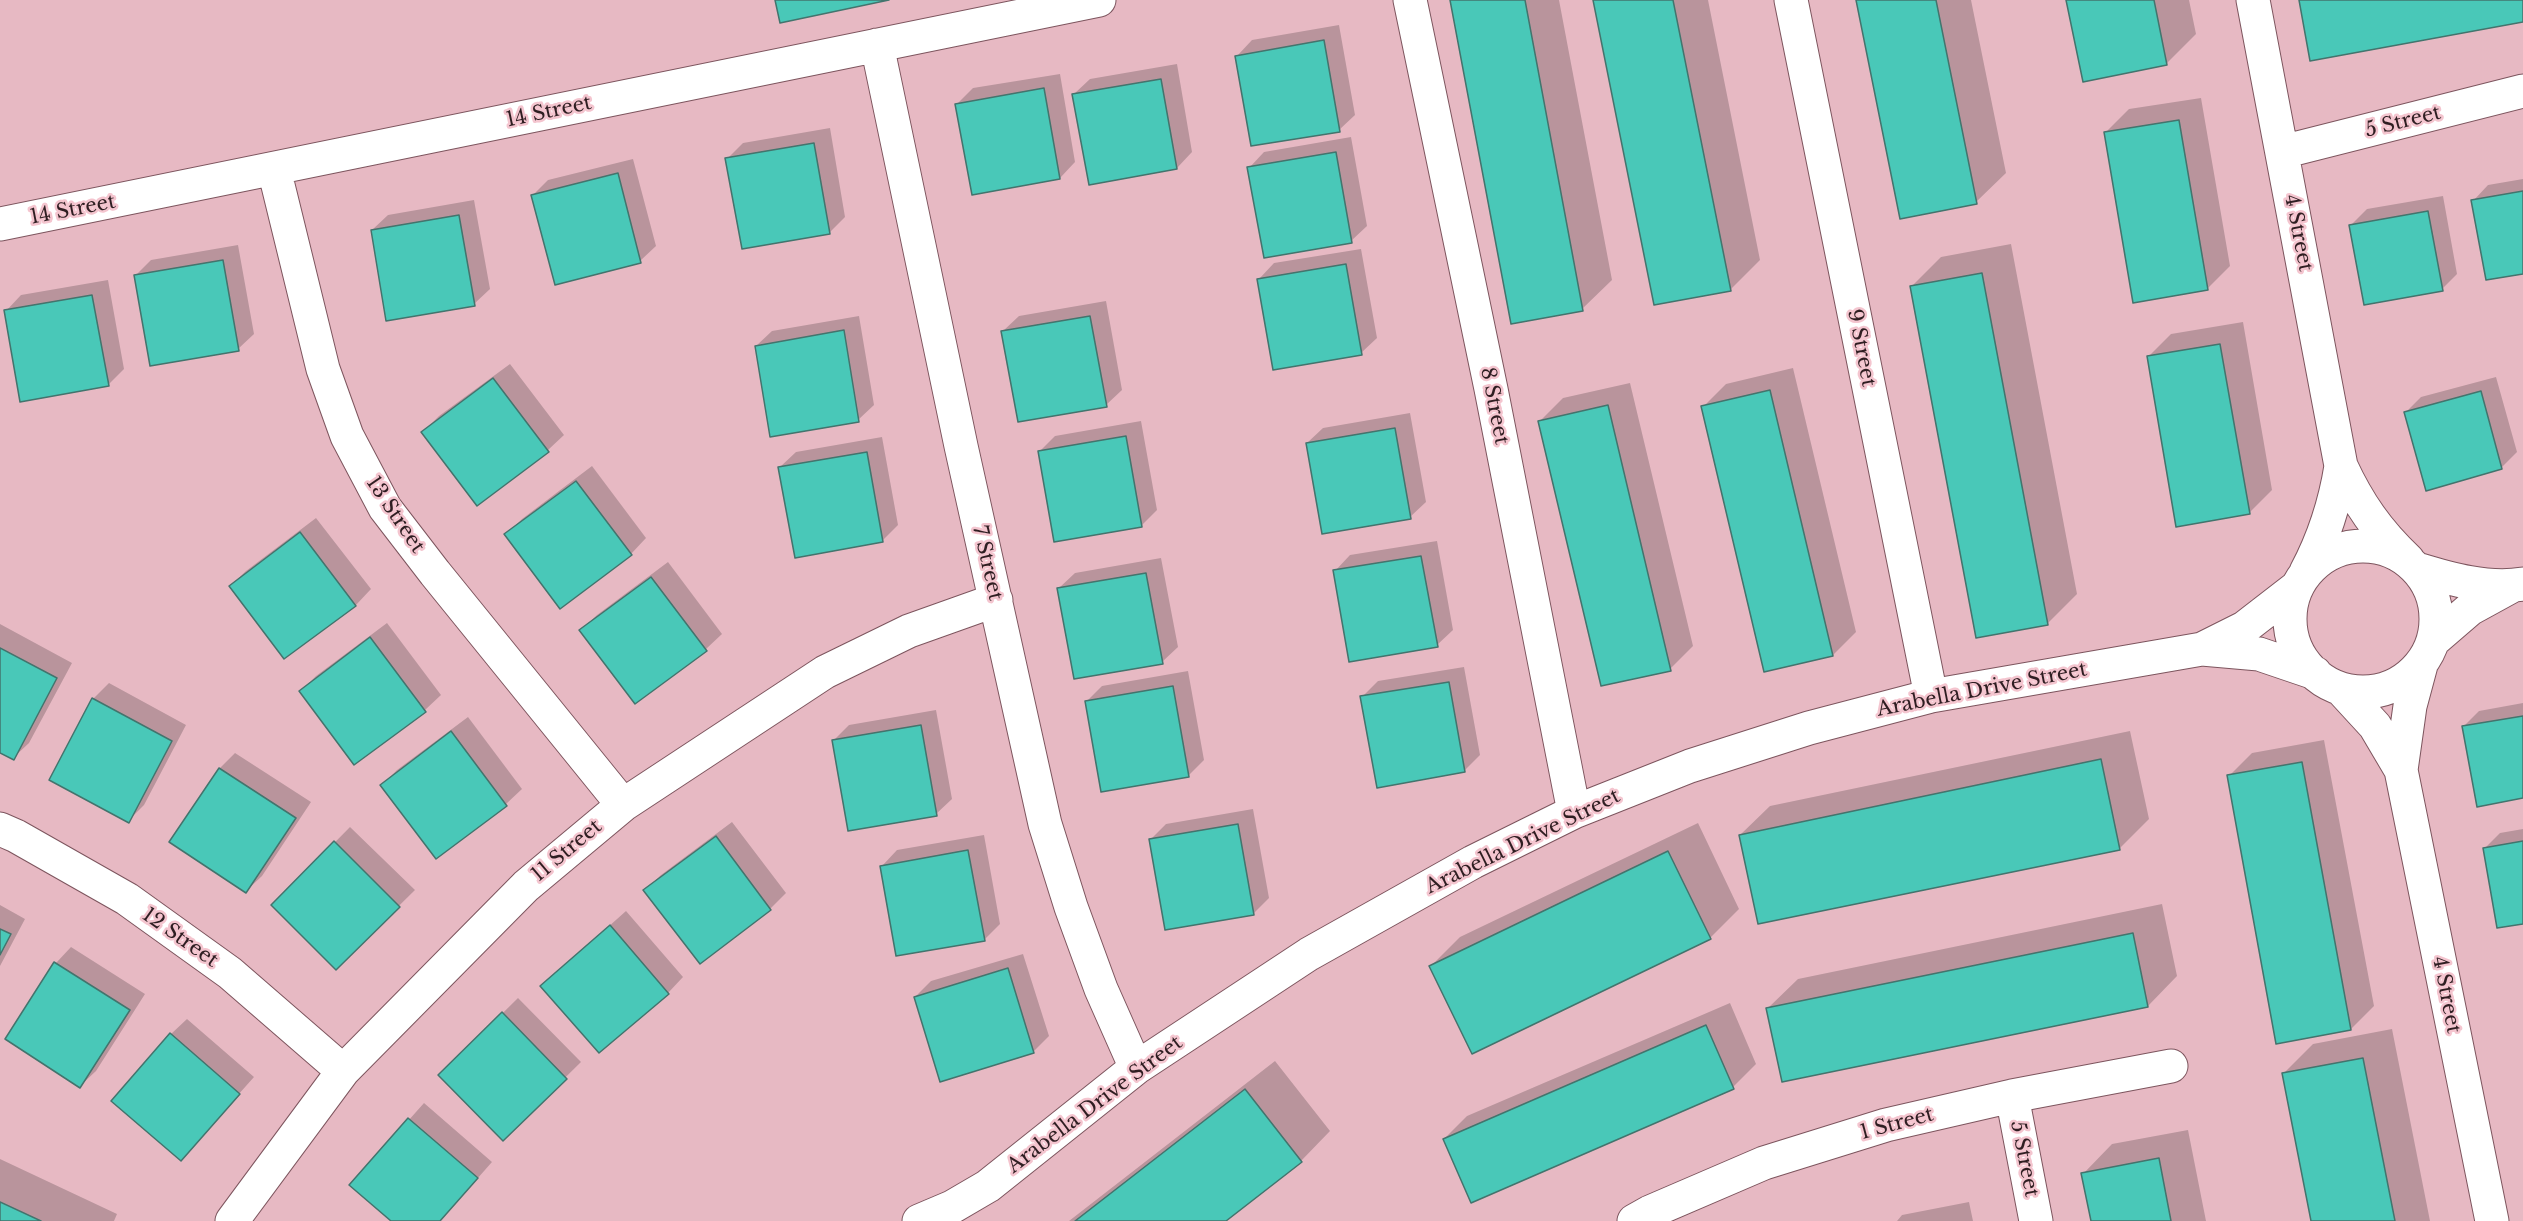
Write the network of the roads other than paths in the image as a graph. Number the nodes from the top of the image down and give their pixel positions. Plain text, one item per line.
1 (1099, 0) edge
2 (1410, 0) edge
3 (1791, 0) edge
4 (2253, 0) edge
5 (877, 45) junction
6 (2523, 91) edge
7 (2282, 152) junction
8 (274, 169) junction
9 (0, 225) edge
10 (2341, 466) junction
11 (2413, 565) junction
12 (2300, 582) junction
13 (2517, 585) edge
14 (996, 600) junction
15 (2202, 649) junction
16 (2427, 652) junction
17 (2328, 681) junction
18 (1931, 696) junction
19 (2401, 770) junction
20 (623, 805) junction
21 (1574, 812) junction
22 (0, 829) edge
23 (2171, 1066) dead end
24 (1136, 1068) junction
25 (343, 1071) junction
26 (2012, 1096) junction
27 (988, 1186) junction
28 (1646, 1218) edge
29 (232, 1221) edge
30 (919, 1221) edge
31 (963, 1221) edge
32 (2036, 1221) edge
33 (2492, 1221) edge

1 - 5 street, 14 Street
2 - 21 street, 8 Street
3 - 18 street, 9 Street
4 - 7 street, 4 Street
5 - 8 street, 14 Street
5 - 14 street, 7 Street
6 - 7 street, 5 Street
7 - 10 street, 4 Street
8 - 9 street, 14 Street
8 - 20 street, 13 Street
10 - 11 street
10 - 12 street
11 - 12 street
11 - 13 street
11 - 16 street
12 - 15 street
12 - 17 street
13 - 16 street
14 - 20 street, 11 Street
14 - 24 street, 7 Street
15 - 17 street
15 - 18 street, Arabella Drive Street
16 - 17 street
16 - 19 street
17 - 19 street
18 - 21 street, Arabella Drive Street
19 - 33 street, 4 Street
20 - 25 street, 11 Street
21 - 24 street, Arabella Drive Street
22 - 25 street, 12 Street
23 - 26 street, 1 Street
24 - 27 street, Arabella Drive Street
25 - 29 street, 11 Street
26 - 28 street, 1 Street
26 - 32 street, 5 Street
27 - 30 street
27 - 31 street

